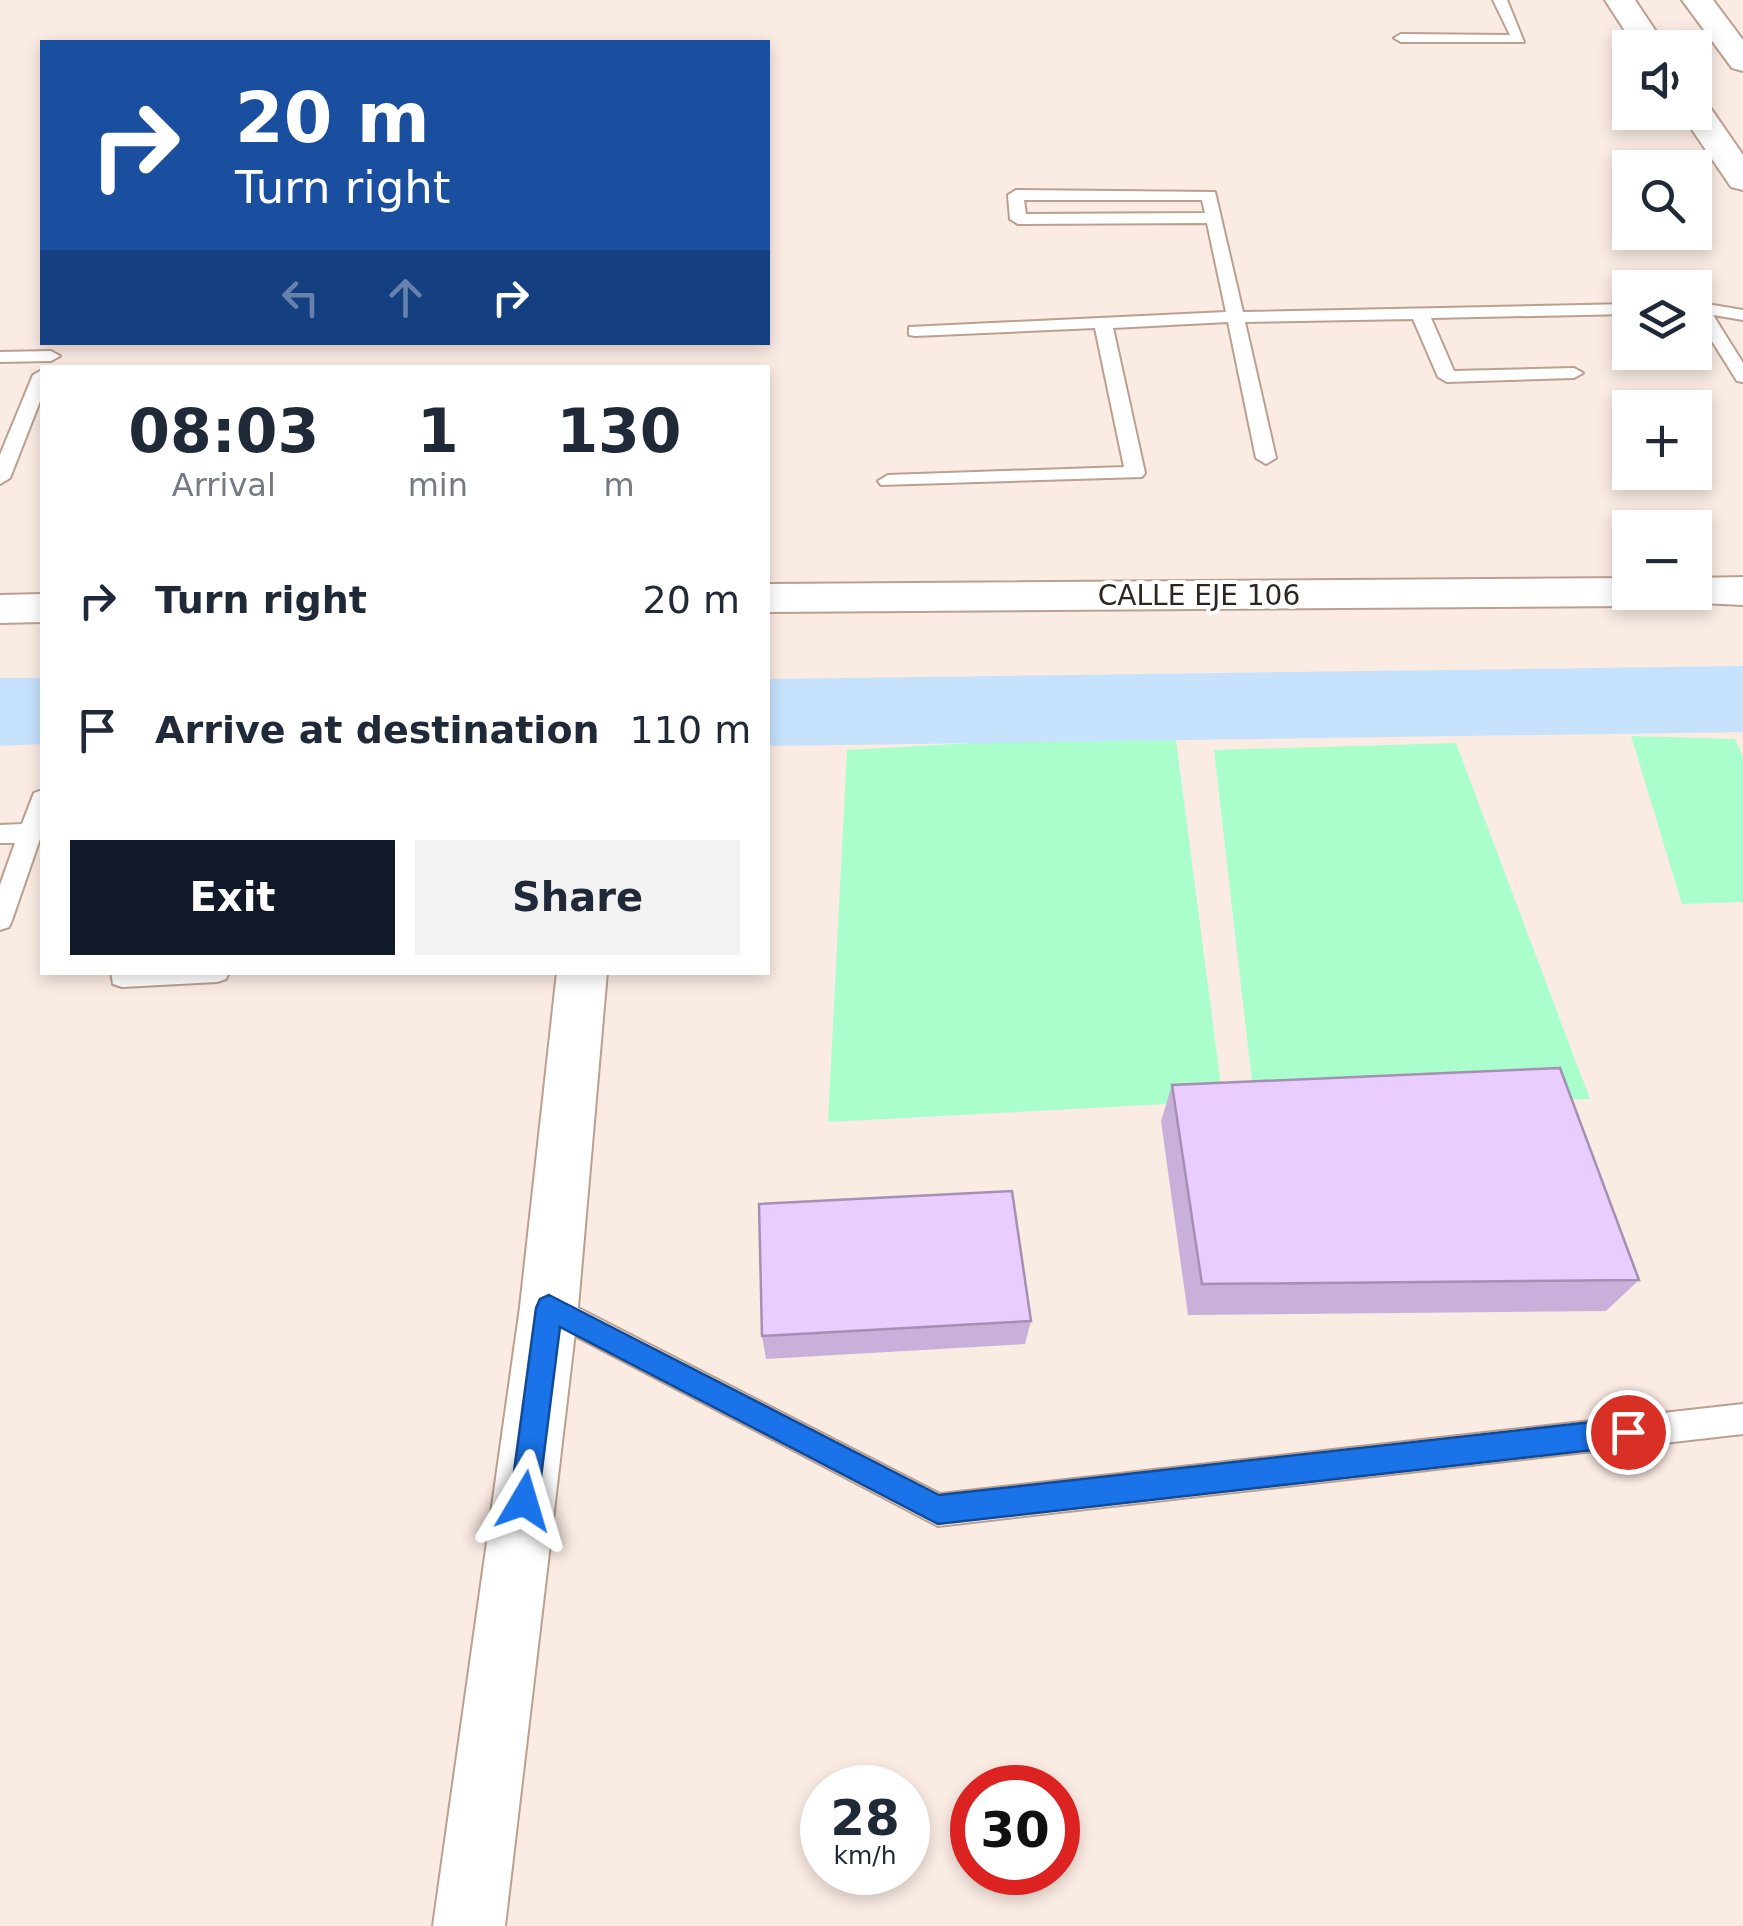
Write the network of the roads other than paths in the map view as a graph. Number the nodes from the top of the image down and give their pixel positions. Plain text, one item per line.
1 (1500, 0) edge
2 (1620, 0) edge
3 (1697, 0) edge
4 (1640, 30) edge
5 (1401, 38) dead end
6 (1743, 61) edge
7 (1709, 130) edge
8 (1743, 180) edge
9 (1214, 218) junction
10 (1612, 309) edge
11 (1712, 309) edge
12 (1420, 314) junction
13 (1743, 314) edge
14 (1233, 317) junction
15 (1103, 324) junction
16 (1712, 330) edge
17 (915, 331) dead end
18 (51, 355) edge
19 (0, 357) edge
20 (1574, 373) dead end
21 (1743, 377) edge
22 (40, 378) edge
23 (9, 430) edge
24 (1266, 458) dead end
25 (0, 478) edge
26 (888, 481) dead end
27 (1743, 591) edge
28 (1612, 592) edge
29 (1712, 592) edge
30 (770, 598) edge
31 (40, 608) edge
32 (0, 609) edge
33 (40, 805) edge
34 (31, 833) junction
35 (0, 834) edge
36 (16, 874) junction
37 (40, 874) edge
38 (0, 920) edge
39 (582, 975) edge
40 (549, 1308) junction
41 (1743, 1419) edge
42 (470, 1926) edge

1 - 5 lane
2 - 4 main road
3 - 6 main road
7 - 8 main road
9 - 9 lane
9 - 14 lane
10 - 12 lane
11 - 13 lane
12 - 14 lane
12 - 20 lane
14 - 15 lane
14 - 24 lane
15 - 17 lane
15 - 26 lane
16 - 21 lane
18 - 19 lane
22 - 23 lane
23 - 25 lane
27 - 29 street
28 - 30 street, CALLE EJE 106
31 - 32 street
33 - 34 lane
34 - 35 lane
34 - 36 lane
36 - 37 lane
36 - 38 lane
39 - 40 street
40 - 41 lane
40 - 42 street

